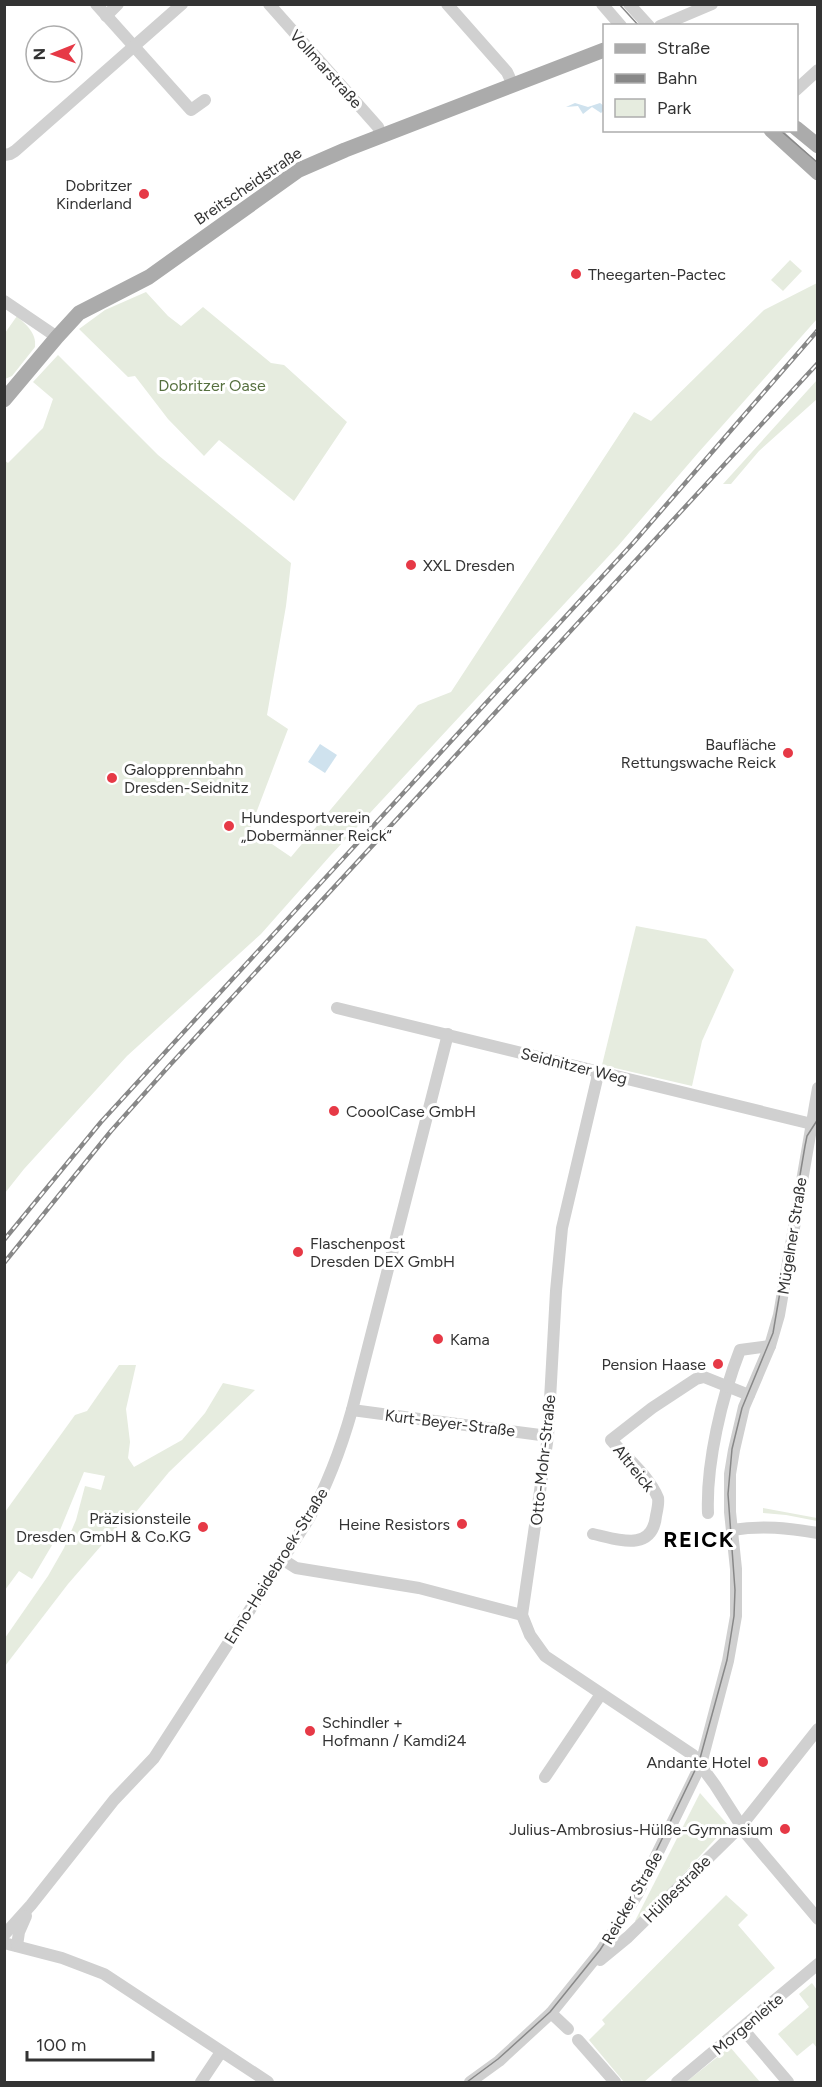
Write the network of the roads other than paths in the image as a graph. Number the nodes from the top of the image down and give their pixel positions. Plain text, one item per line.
1 (96, 4) edge
2 (118, 4) edge
3 (182, 4) edge
4 (269, 4) edge
5 (447, 4) edge
6 (602, 4) edge
7 (629, 4) edge
8 (712, 4) edge
9 (106, 16) junction
10 (619, 24) edge
11 (647, 24) edge
12 (665, 24) edge
13 (134, 46) junction
14 (603, 50) edge
15 (818, 70) edge
16 (513, 85) junction
17 (798, 88) edge
18 (205, 100) dead end
19 (798, 130) edge
20 (773, 132) edge
21 (381, 136) junction
22 (818, 146) edge
23 (4, 154) edge
24 (818, 173) edge
25 (4, 301) edge
26 (57, 337) junction
27 (6, 395) edge
28 (337, 1008) dead end
29 (448, 1034) junction
30 (597, 1071) junction
31 (818, 1088) edge
32 (814, 1125) edge
33 (770, 1346) junction
34 (727, 1385) junction
35 (749, 1395) junction
36 (352, 1410) junction
37 (548, 1436) junction
38 (708, 1513) dead end
39 (732, 1530) junction
40 (818, 1533) edge
41 (593, 1534) dead end
42 (282, 1559) junction
43 (522, 1615) junction
44 (601, 1694) junction
45 (818, 1728) edge
46 (701, 1764) junction
47 (545, 1777) dead end
48 (741, 1826) junction
49 (31, 1905) junction
50 (818, 1919) edge
51 (615, 1932) junction
52 (4, 1935) edge
53 (628, 1937) junction
54 (11, 1944) edge
55 (818, 1964) edge
56 (591, 1965) junction
57 (551, 2013) junction
58 (742, 2028) junction
59 (568, 2029) dead end
60 (578, 2040) dead end
61 (221, 2052) junction
62 (201, 2082) edge
63 (268, 2082) edge
64 (470, 2082) edge
65 (615, 2082) edge
66 (677, 2082) edge
67 (788, 2082) edge

1 - 9 street
2 - 9 street
3 - 13 street
4 - 21 street, Vollmarstraße
5 - 16 street
6 - 10 street
7 - 11 street
8 - 12 street
9 - 13 street
13 - 18 street
13 - 23 street
14 - 16 main road, Breitscheidstraße
15 - 17 street
16 - 21 main road, Breitscheidstraße
19 - 22 main road
20 - 24 main road
21 - 26 main road, Breitscheidstraße
25 - 26 street
26 - 27 main road, Breitscheidstraße
28 - 29 street, Seidnitzer Weg
29 - 30 street, Seidnitzer Weg
29 - 36 street, Enno-Heidebroek-Straße
30 - 32 street, Seidnitzer Weg
30 - 37 street, Otto-Mohr-Straße
31 - 32 street, Mügelner Straße
32 - 33 street, Mügelner Straße
33 - 34 street
33 - 35 street
34 - 35 street, Altreick
34 - 38 street
34 - 41 street, Altreick
35 - 39 street
36 - 37 street, Kurt-Beyer-Straße
36 - 42 street, Enno-Heidebroek-Straße
37 - 43 street, Otto-Mohr-Straße
39 - 40 street
39 - 46 street, Reicker Straße
42 - 43 street
42 - 49 street, Enno-Heidebroek-Straße
43 - 44 street
44 - 46 street
44 - 47 street
45 - 48 street, Hülßestraße
46 - 48 street
46 - 51 street, Reicker Straße
48 - 50 street
48 - 53 street, Hülßestraße
49 - 52 street, Enno-Heidebroek-Straße
49 - 54 street, Enno-Heidebroek-Straße
51 - 53 street
51 - 56 street, Reicker Straße
53 - 56 street, Hülßestraße
54 - 61 street
55 - 58 street, Morgenleite
56 - 57 street, Reicker Straße
57 - 59 street
57 - 64 street, Reicker Straße
58 - 66 street, Morgenleite
58 - 67 street
60 - 65 street
61 - 62 street
61 - 63 street

